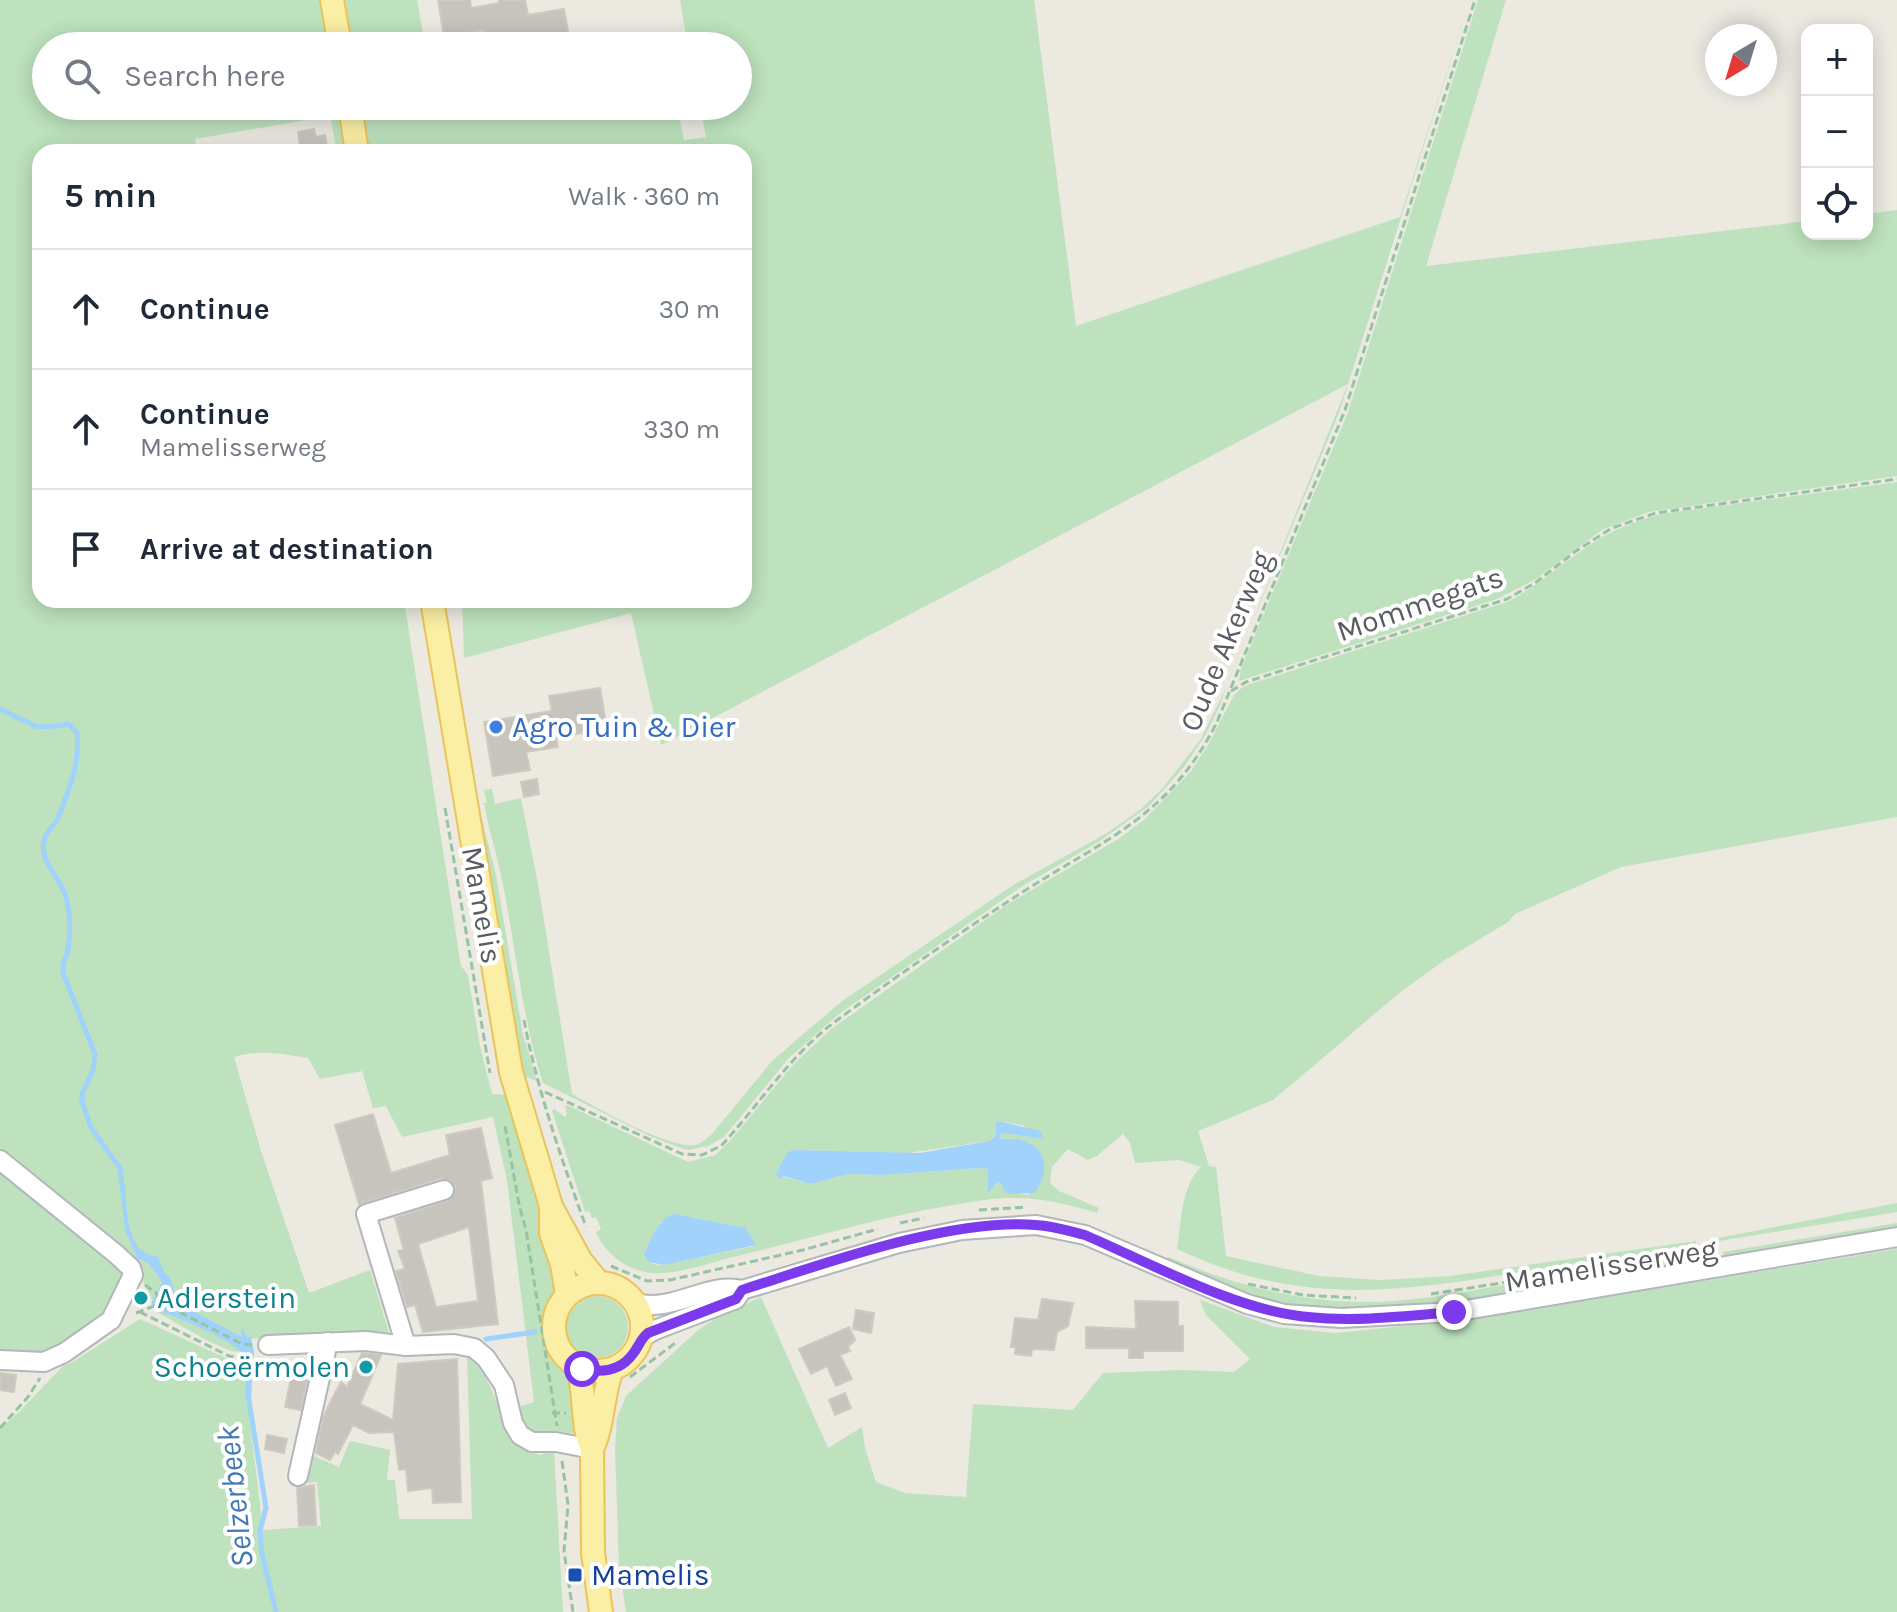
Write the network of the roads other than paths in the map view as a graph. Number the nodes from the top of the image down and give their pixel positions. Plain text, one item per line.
1 (332, 0) edge
2 (338, 32) edge
3 (352, 120) edge
4 (356, 144) edge
5 (433, 608) edge
6 (0, 1160) edge
7 (444, 1190) dead end
8 (551, 1206) junction
9 (1897, 1237) edge
10 (599, 1283) junction
11 (742, 1290) junction
12 (567, 1295) junction
13 (635, 1303) junction
14 (641, 1338) junction
15 (328, 1342) junction
16 (406, 1346) junction
17 (259, 1348) road end
18 (0, 1360) edge
19 (577, 1366) junction
20 (619, 1375) junction
21 (592, 1449) junction
22 (298, 1476) dead end
23 (601, 1612) edge

1 - 2 main road
3 - 4 main road
5 - 8 main road, Mamelis
6 - 18 street
7 - 16 street
8 - 10 main road, Mamelis
8 - 12 main road, Mamelis
9 - 11 street, Mamelisserweg
10 - 12 main road
10 - 13 main road
11 - 13 street, Mamelisserweg
11 - 14 street, Mamelisserweg
12 - 19 main road
13 - 14 main road
14 - 20 main road
15 - 16 street
15 - 17 street
15 - 22 street
16 - 21 street
19 - 20 main road
19 - 21 main road
20 - 21 main road
21 - 23 main road

